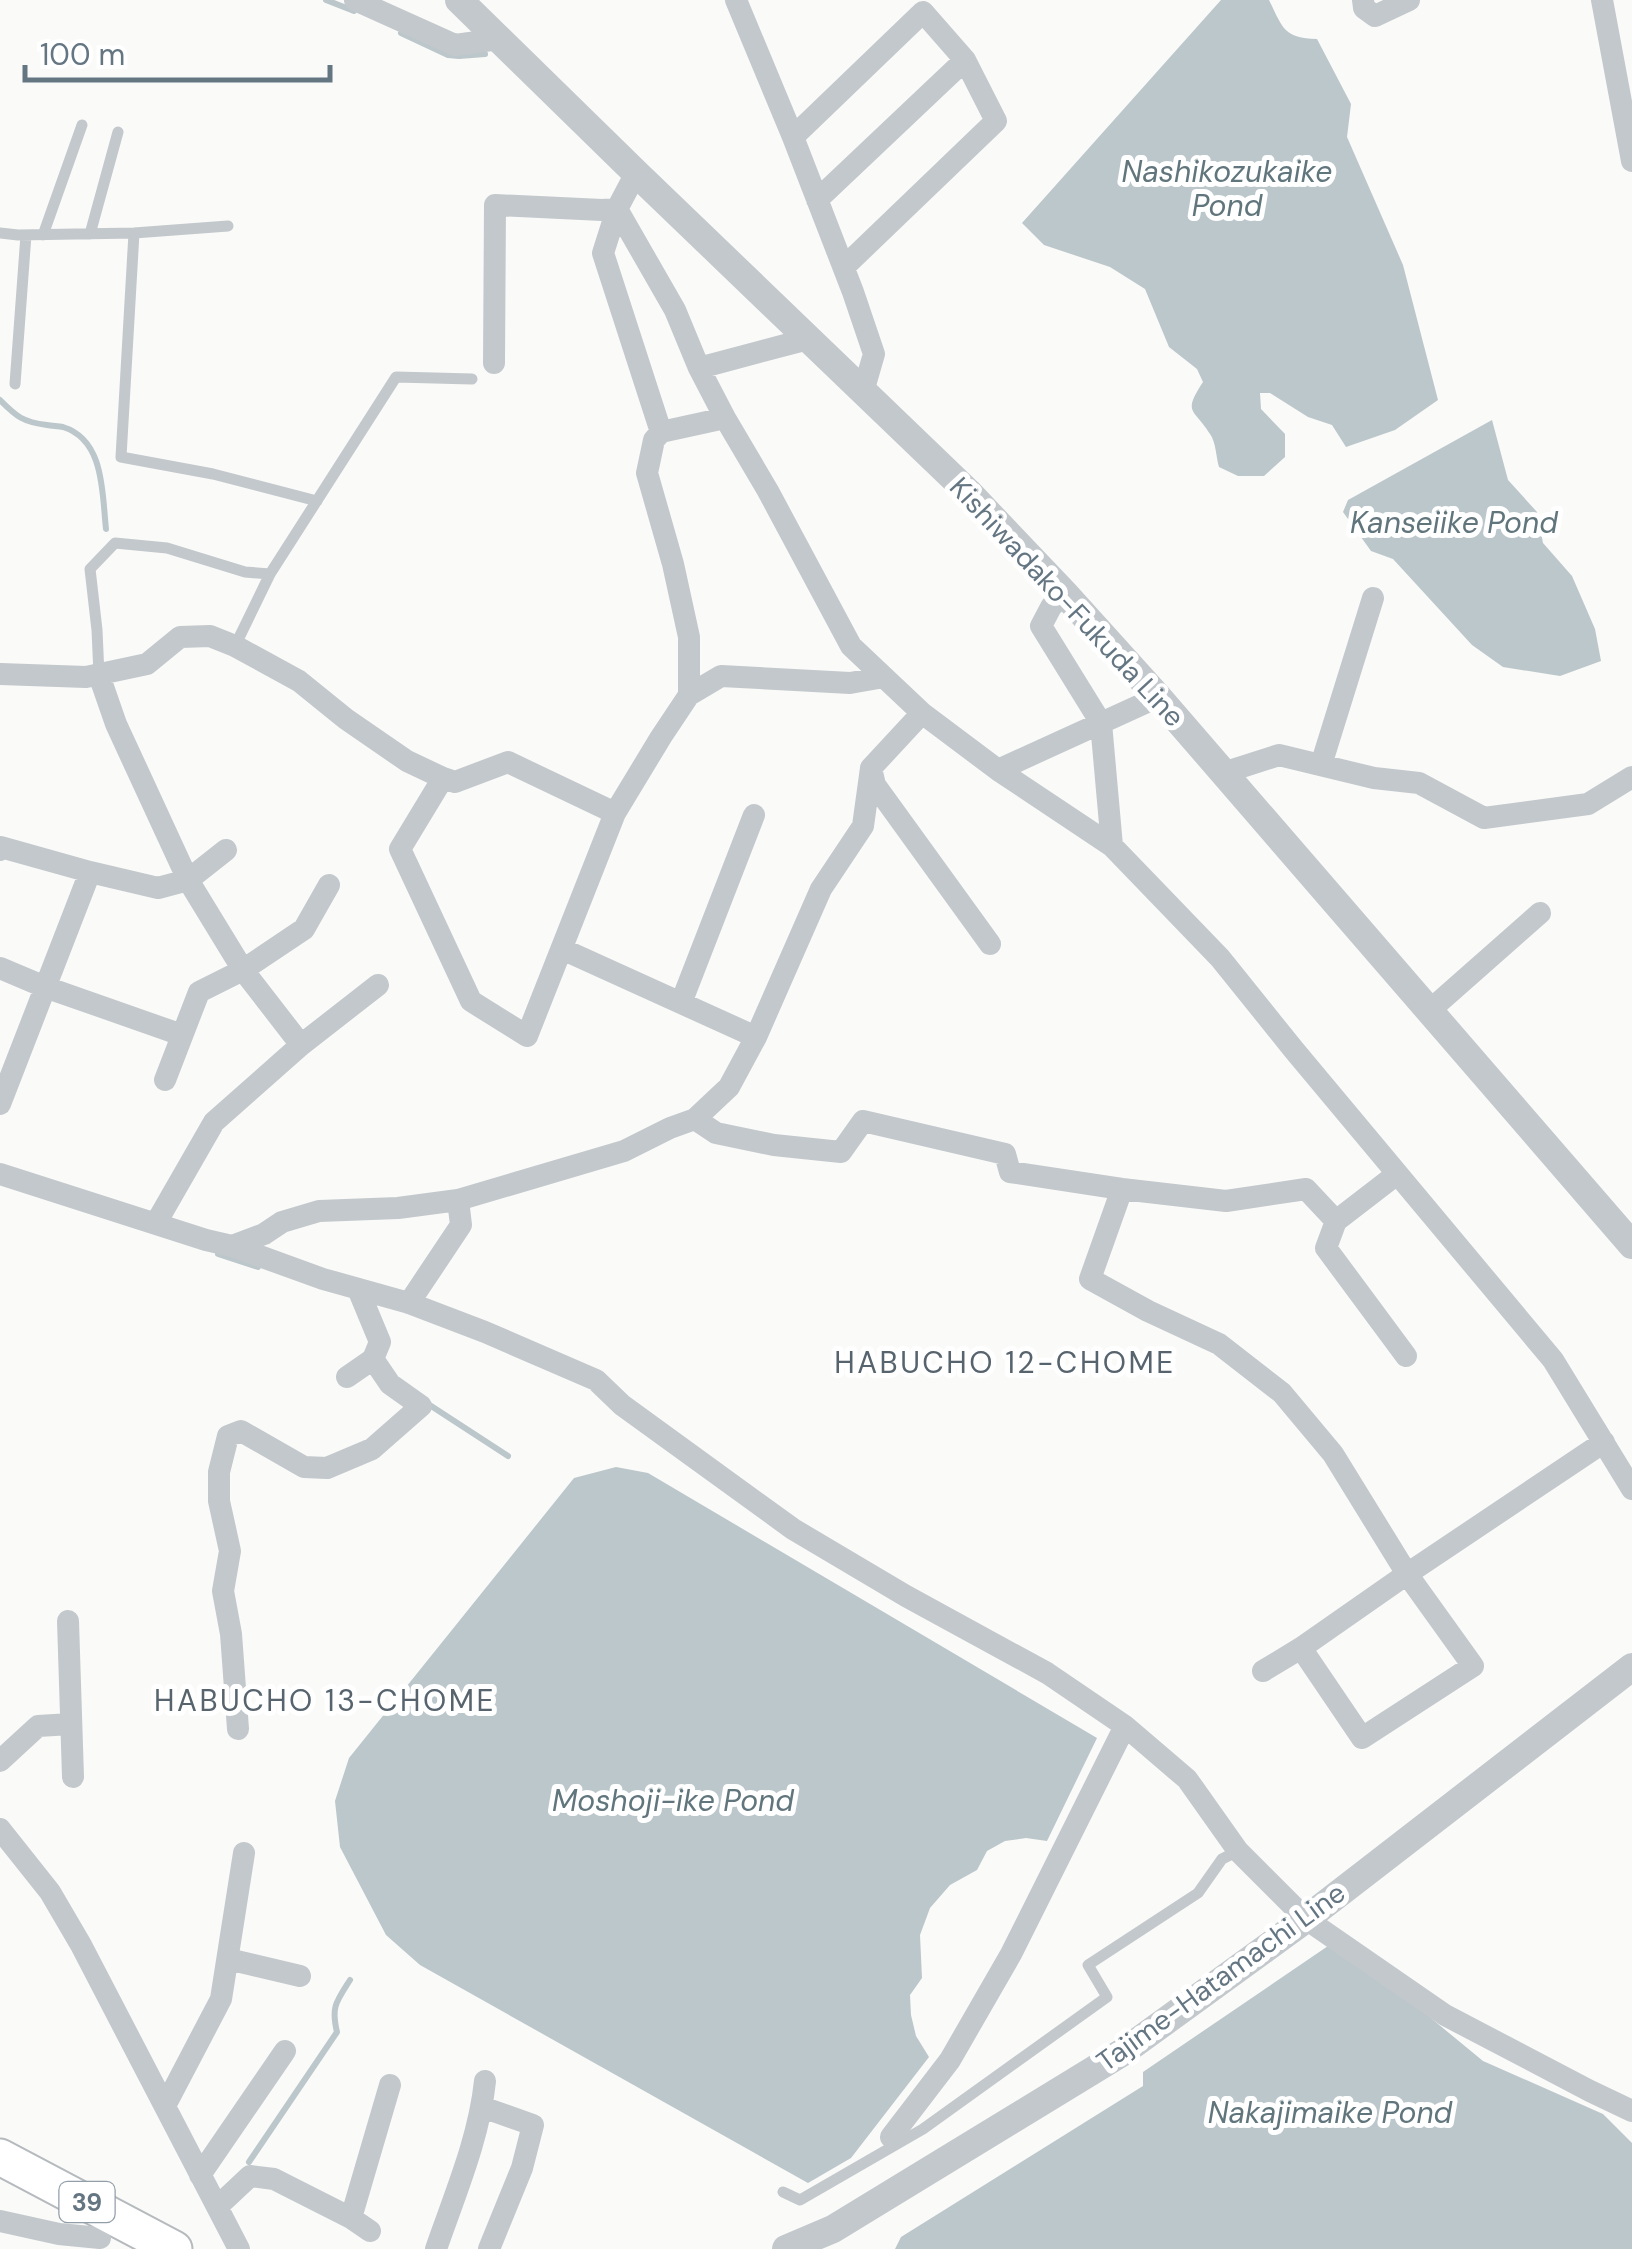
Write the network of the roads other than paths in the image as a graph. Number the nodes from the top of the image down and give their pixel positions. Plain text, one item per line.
1 (354, 0) edge
2 (460, 0) edge
3 (736, 0) edge
4 (1363, 0) edge
5 (1409, 0) edge
6 (1602, 0) edge
7 (920, 6) edge
8 (500, 40) junction
9 (964, 60) junction
10 (82, 125) dead end
11 (118, 132) dead end
12 (794, 137) junction
13 (1632, 161) edge
14 (636, 173) junction
15 (817, 200) junction
16 (617, 208) junction
17 (228, 226) dead end
18 (0, 233) edge
19 (134, 233) junction
20 (90, 234) junction
21 (26, 235) junction
22 (43, 235) junction
23 (844, 267) junction
24 (808, 338) junction
25 (494, 362) dead end
26 (699, 368) junction
27 (472, 379) dead end
28 (15, 384) dead end
29 (863, 392) junction
30 (724, 418) junction
31 (661, 432) junction
32 (317, 501) junction
33 (270, 574) junction
34 (1064, 593) junction
35 (1373, 598) dead end
36 (235, 646) junction
37 (0, 674) edge
38 (99, 674) junction
39 (884, 676) junction
40 (689, 695) junction
41 (1158, 696) junction
42 (922, 713) junction
43 (1102, 722) junction
44 (1321, 765) junction
45 (872, 768) junction
46 (998, 770) junction
47 (1223, 773) junction
48 (1632, 777) edge
49 (443, 778) junction
50 (615, 813) junction
51 (754, 815) dead end
52 (1112, 846) junction
53 (0, 850) edge
54 (226, 850) dead end
55 (90, 872) junction
56 (188, 880) junction
57 (329, 885) dead end
58 (1511, 906) dead end
59 (990, 944) dead end
60 (562, 950) junction
61 (0, 968) edge
62 (244, 970) junction
63 (378, 985) dead end
64 (45, 987) junction
65 (681, 1003) junction
66 (1429, 1011) junction
67 (182, 1035) junction
68 (756, 1037) junction
69 (301, 1045) junction
70 (165, 1080) dead end
71 (0, 1104) edge
72 (695, 1119) junction
73 (0, 1174) edge
74 (1397, 1174) junction
75 (1122, 1189) junction
76 (458, 1200) junction
77 (1336, 1221) junction
78 (156, 1223) junction
79 (1632, 1245) edge
80 (232, 1246) junction
81 (358, 1289) junction
82 (409, 1303) junction
83 (1406, 1356) dead end
84 (373, 1359) junction
85 (347, 1377) dead end
86 (1604, 1442) junction
87 (1632, 1490) edge
88 (1406, 1574) junction
89 (68, 1622) dead end
90 (1301, 1648) junction
91 (1632, 1667) edge
92 (1264, 1672) dead end
93 (71, 1724) junction
94 (1125, 1726) junction
95 (238, 1729) dead end
96 (0, 1761) edge
97 (73, 1778) dead end
98 (0, 1829) edge
99 (1238, 1851) junction
100 (244, 1853) dead end
101 (1306, 1918) junction
102 (228, 1959) junction
103 (300, 1976) dead end
104 (285, 2050) dead end
105 (485, 2081) dead end
106 (390, 2085) dead end
107 (164, 2106) junction
108 (482, 2107) junction
109 (1632, 2111) edge
110 (891, 2137) dead end
111 (0, 2158) edge
112 (200, 2175) junction
113 (782, 2192) dead end
114 (804, 2198) junction
115 (216, 2206) junction
116 (811, 2212) dead end
117 (0, 2221) edge
118 (102, 2234) edge
119 (174, 2249) edge
120 (239, 2249) edge
121 (436, 2249) edge
122 (489, 2249) edge
123 (786, 2249) edge

1 - 8 street
2 - 8 street, Kishiwadako-Fukuda Line
3 - 12 street
4 - 5 street
6 - 13 street
7 - 9 street
7 - 12 street
8 - 14 street, Kishiwadako-Fukuda Line
9 - 15 street
9 - 23 street
10 - 22 lane
11 - 20 lane
12 - 15 street
14 - 16 street
14 - 24 street, Kishiwadako-Fukuda Line
15 - 23 street
16 - 25 street
16 - 26 street
16 - 31 street
17 - 19 lane
18 - 21 lane
19 - 20 lane
19 - 32 lane
20 - 22 lane
21 - 22 lane
21 - 28 lane
23 - 29 street
24 - 26 street
24 - 29 street, Kishiwadako-Fukuda Line
26 - 30 street
27 - 32 lane
29 - 34 street, Kishiwadako-Fukuda Line
30 - 31 street
30 - 39 street
31 - 40 street
32 - 33 lane
33 - 36 lane
33 - 38 lane
34 - 41 street, Kishiwadako-Fukuda Line
34 - 43 street
35 - 44 street
36 - 38 street
36 - 49 street
37 - 38 street
38 - 56 street
39 - 40 street
39 - 42 street
40 - 50 street
41 - 43 street
41 - 47 street, Kishiwadako-Fukuda Line
42 - 45 street
42 - 46 street
43 - 46 street
43 - 52 street
44 - 47 street
44 - 48 street
45 - 59 street
45 - 68 street
46 - 52 street
47 - 66 street, Kishiwadako-Fukuda Line
49 - 50 street
49 - 60 street
50 - 60 street
51 - 65 street
52 - 74 street
53 - 55 street
54 - 56 street
55 - 56 street
55 - 64 street
56 - 62 street
57 - 62 street
58 - 66 street
60 - 65 street
61 - 64 street
62 - 67 street
62 - 69 street
63 - 69 street
64 - 67 street
64 - 71 street
65 - 68 street
66 - 79 street, Kishiwadako-Fukuda Line
67 - 70 street
68 - 72 street
69 - 78 street
72 - 75 street
72 - 76 street
73 - 78 street
74 - 77 street
74 - 86 street
75 - 77 street
75 - 88 street
76 - 80 street
76 - 82 street
77 - 83 street
78 - 80 street
80 - 81 street
81 - 82 street
81 - 84 street
82 - 94 street
84 - 85 street
84 - 95 street
86 - 87 street
86 - 88 street
88 - 90 street
88 - 90 street
89 - 93 street
90 - 92 street
91 - 101 street, Tajime-Hatamachi Line
93 - 96 street
93 - 97 street
94 - 99 street
94 - 110 street
98 - 107 street
99 - 101 street
99 - 114 lane
100 - 102 street
101 - 109 street
101 - 123 street, Tajime-Hatamachi Line
102 - 103 street
102 - 107 street
104 - 112 street
105 - 108 street
106 - 115 street
107 - 112 street
108 - 121 street
108 - 122 street
111 - 118 main road, 39
112 - 115 street
113 - 114 lane
114 - 116 lane
115 - 120 street
117 - 118 street
118 - 119 main road, 39

